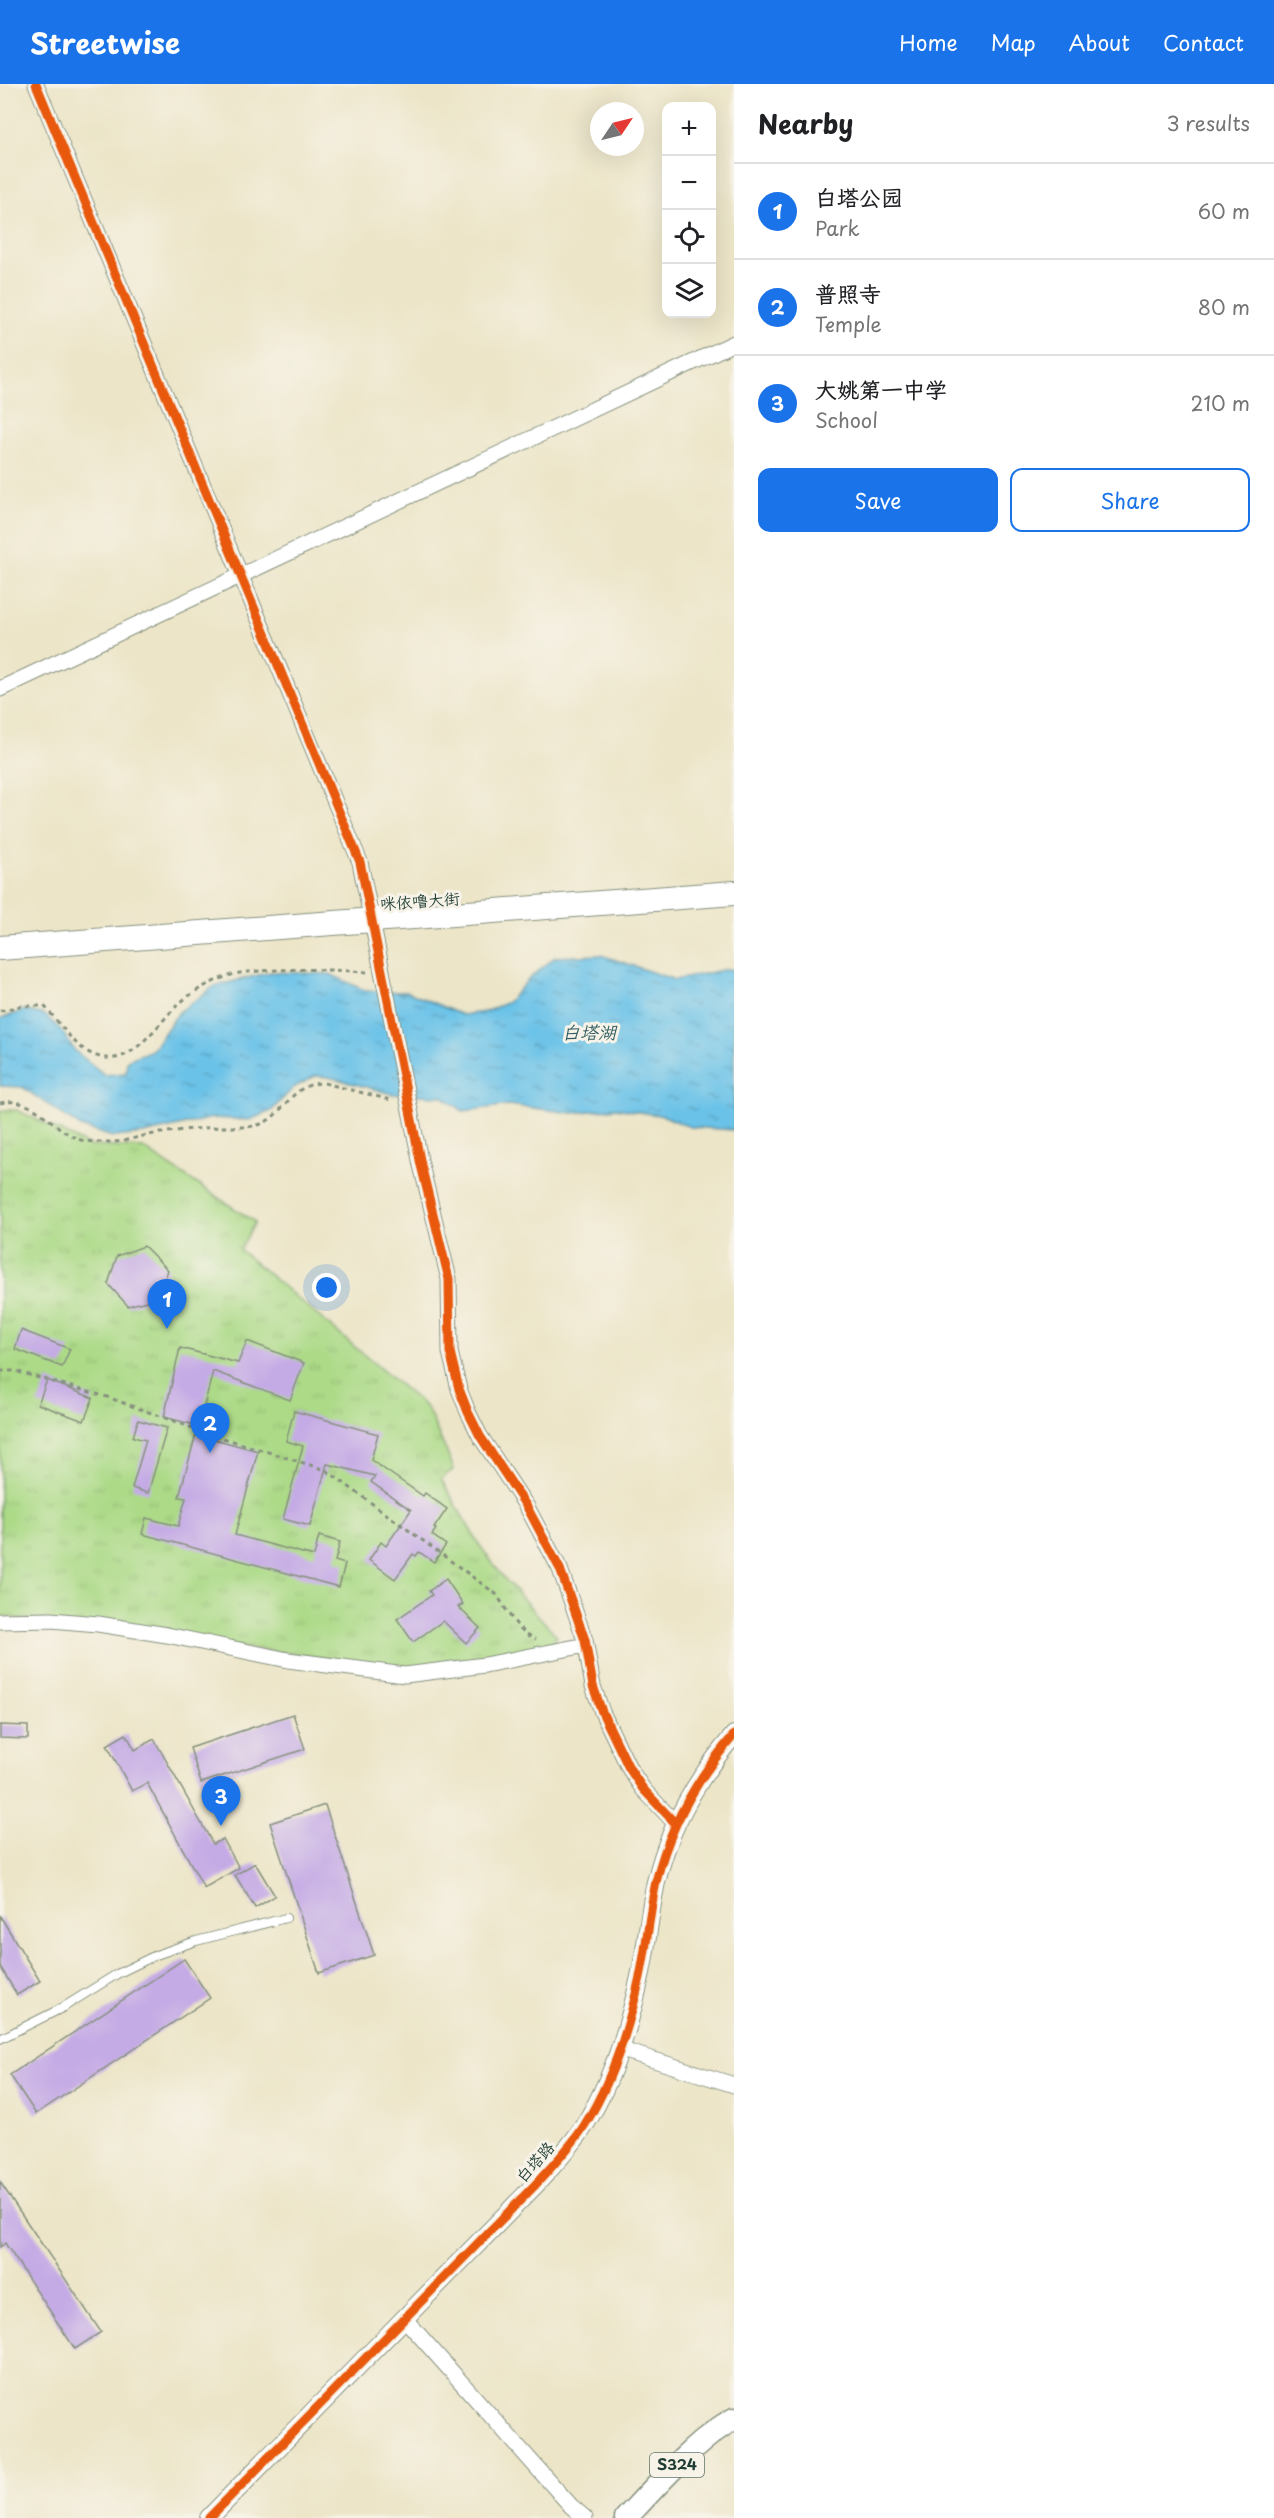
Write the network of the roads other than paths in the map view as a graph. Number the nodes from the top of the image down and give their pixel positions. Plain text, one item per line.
1 (36, 84) edge
2 (734, 343) edge
3 (241, 576) junction
4 (0, 689) edge
5 (734, 893) edge
6 (373, 920) junction
7 (0, 948) edge
8 (0, 1621) edge
9 (586, 1645) junction
10 (734, 1735) edge
11 (675, 1823) junction
12 (286, 1918) dead end
13 (0, 2039) edge
14 (619, 2049) junction
15 (734, 2085) edge
16 (404, 2318) junction
17 (734, 2407) edge
18 (734, 2419) edge
19 (715, 2432) junction
20 (209, 2518) edge
21 (585, 2518) edge
22 (626, 2518) edge

1 - 3 street
2 - 3 street
3 - 4 street
3 - 6 street
5 - 6 highway, 咪依噜大街
6 - 7 highway, 咪依噜大街
6 - 9 street
8 - 9 street
9 - 11 street
10 - 11 street, 白塔路
11 - 14 street, 白塔路
12 - 13 lane
14 - 15 street
14 - 16 street, 白塔路
16 - 20 street, 白塔路
16 - 21 street
17 - 19 street
18 - 19 main road, S324
19 - 22 main road, S324

